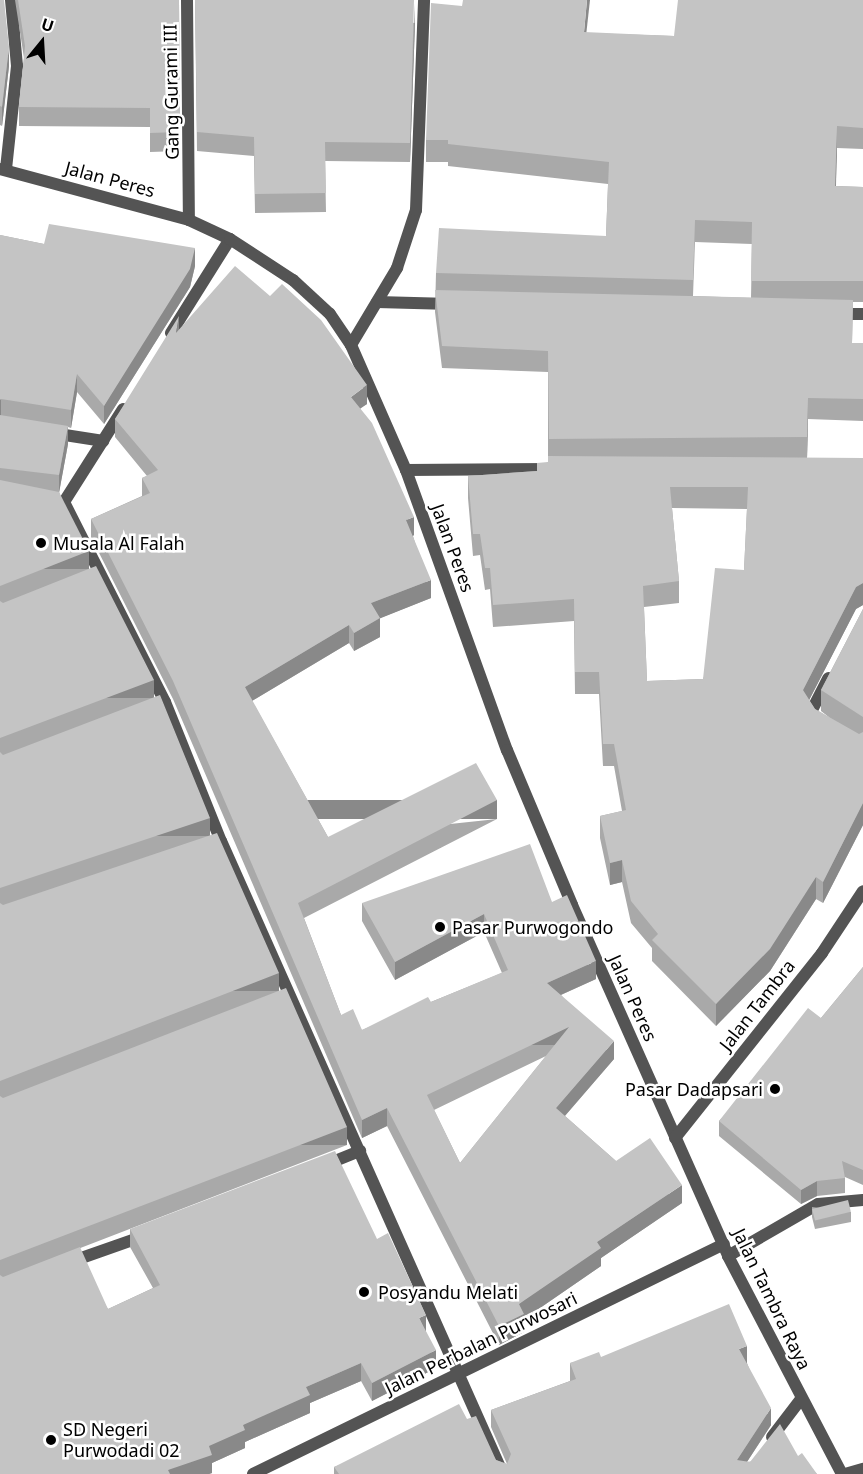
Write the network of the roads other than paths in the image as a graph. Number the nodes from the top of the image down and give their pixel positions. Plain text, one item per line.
1 (11, 0) edge
2 (187, 0) edge
3 (424, 0) edge
4 (3, 169) edge
5 (189, 220) junction
6 (230, 239) junction
7 (377, 302) junction
8 (470, 305) edge
9 (818, 313) edge
10 (863, 314) edge
11 (351, 345) junction
12 (160, 350) edge
13 (128, 401) edge
14 (34, 430) edge
15 (103, 441) junction
16 (568, 469) edge
17 (406, 470) junction
18 (837, 662) edge
19 (828, 729) edge
20 (863, 891) edge
21 (292, 995) junction
22 (270, 1003) edge
23 (675, 1138) junction
24 (360, 1151) junction
25 (316, 1168) edge
26 (863, 1200) edge
27 (163, 1229) edge
28 (726, 1250) junction
29 (54, 1268) edge
30 (458, 1374) junction
31 (801, 1399) junction
32 (766, 1446) edge
33 (863, 1469) edge
34 (253, 1474) edge
35 (503, 1474) edge
36 (843, 1474) edge

1 - 4 street
2 - 5 street, Gang Gurami III
3 - 7 street
4 - 5 street, Jalan Peres
5 - 6 street, Jalan Peres
6 - 11 street, Jalan Peres
6 - 12 street
7 - 8 street
7 - 11 street
9 - 10 street
11 - 17 street, Jalan Peres
13 - 15 street
14 - 15 street
15 - 21 street
16 - 17 street
17 - 23 street, Jalan Peres
18 - 19 street
20 - 23 street, Jalan Tambra
21 - 22 street
21 - 24 street
23 - 28 street, Jalan Tambra Raya
24 - 25 street
24 - 30 street
26 - 28 street, Jalan Perbalan Purwosari
27 - 29 street
28 - 30 street, Jalan Perbalan Purwosari
28 - 31 street, Jalan Tambra Raya
30 - 34 street, Jalan Perbalan Purwosari
30 - 35 street
31 - 32 street
31 - 36 street, Jalan Tambra Raya
33 - 36 street

